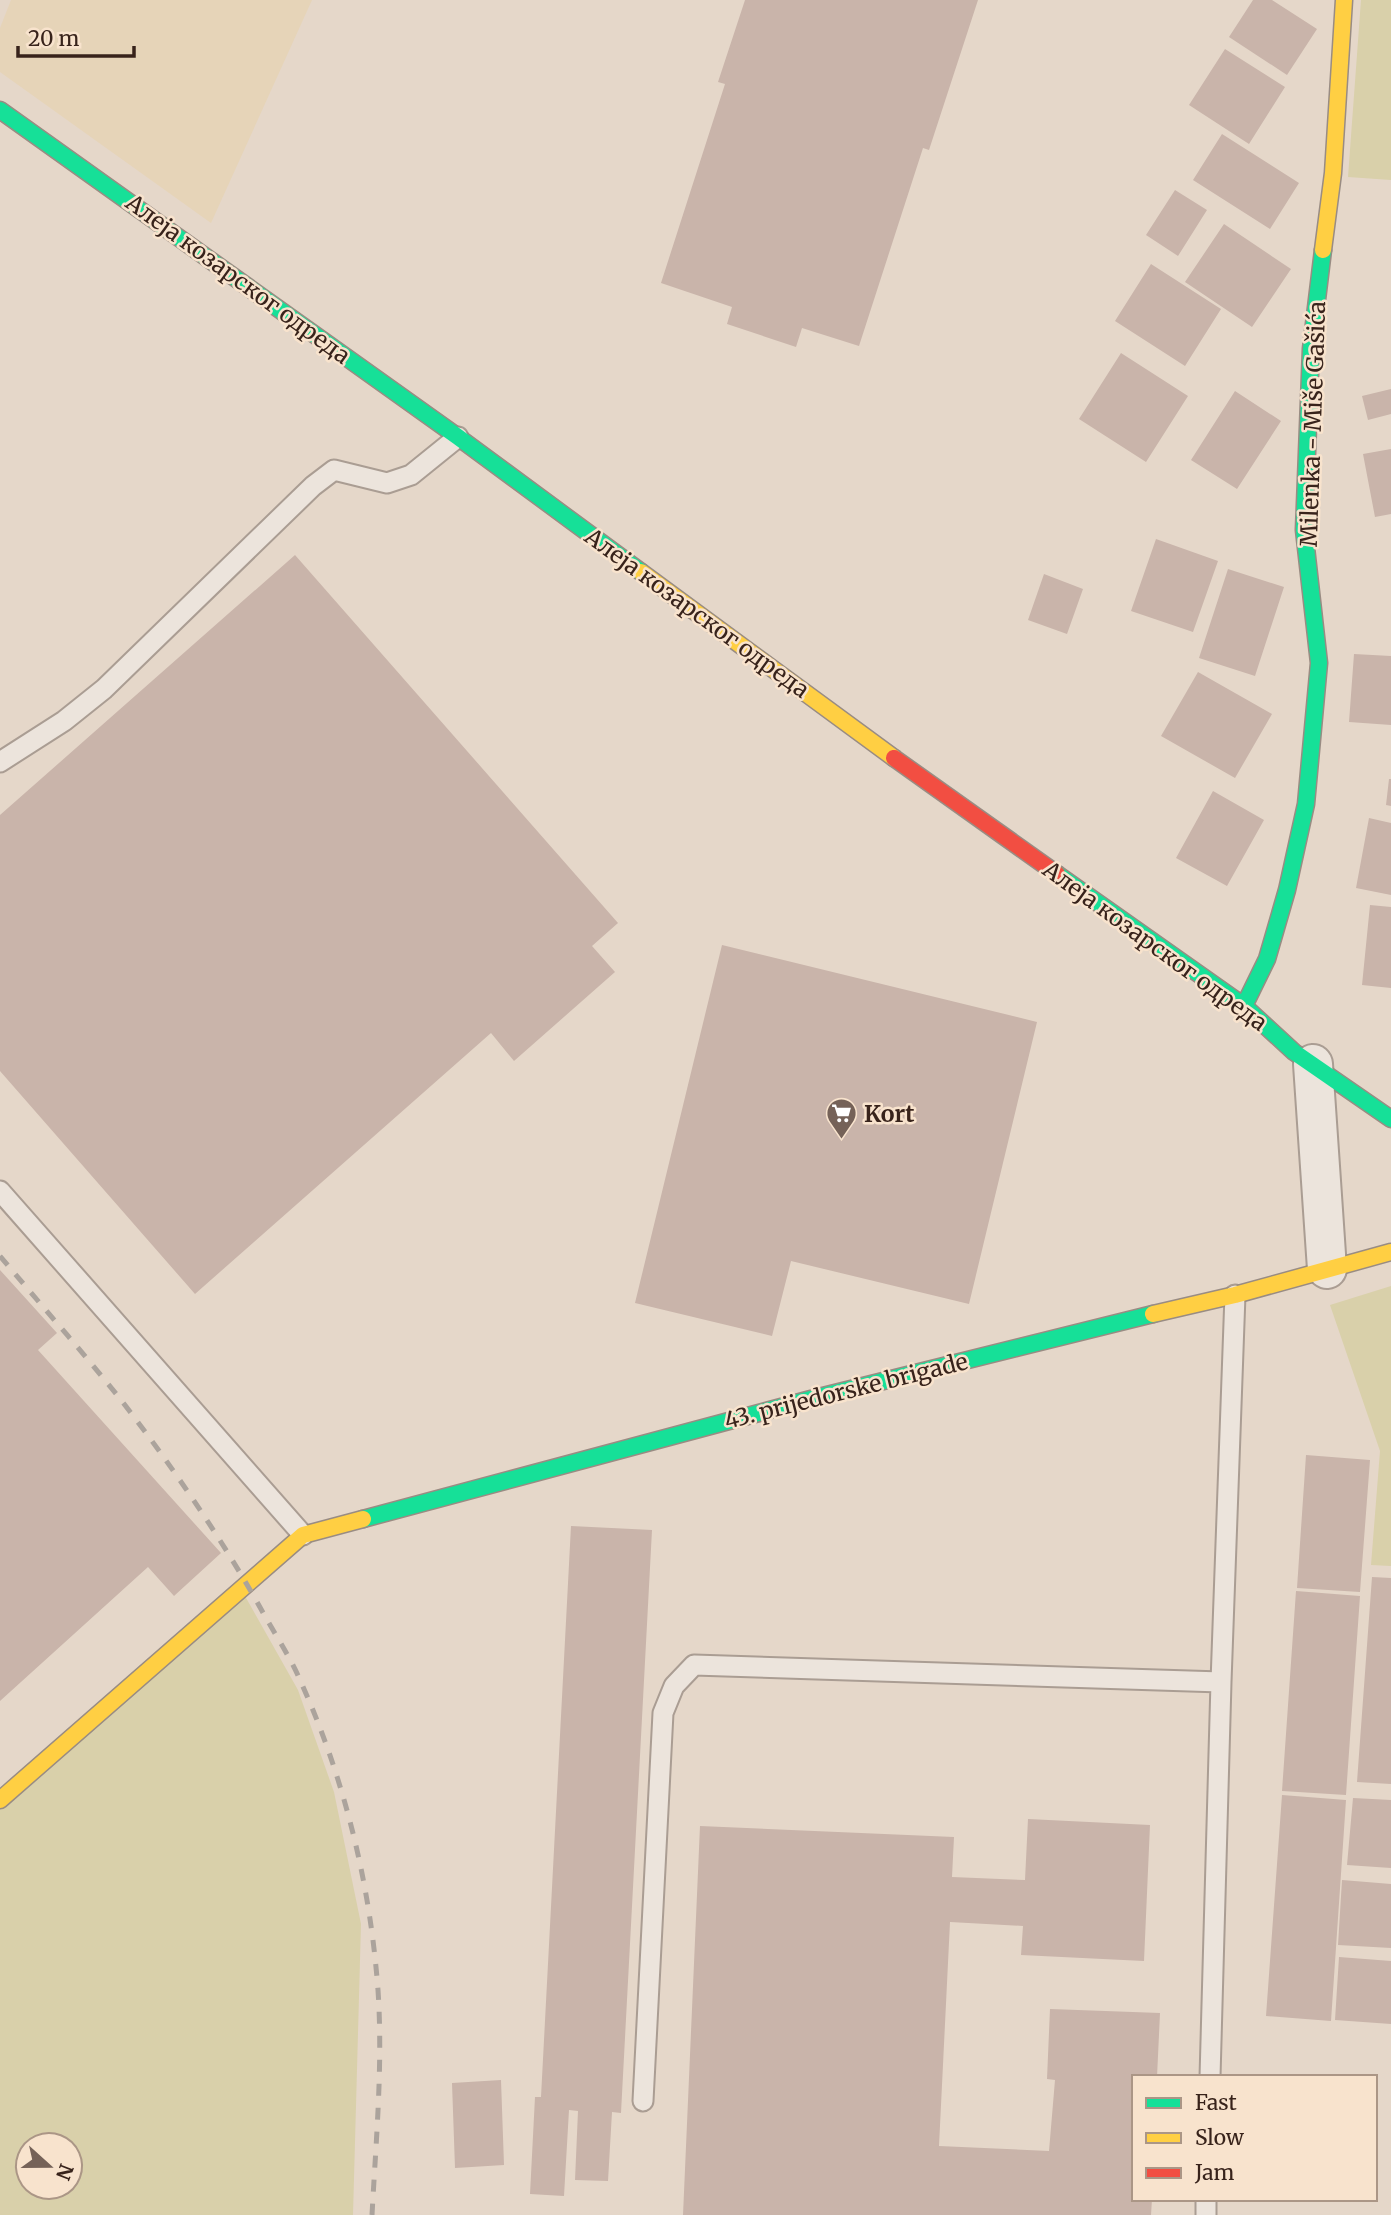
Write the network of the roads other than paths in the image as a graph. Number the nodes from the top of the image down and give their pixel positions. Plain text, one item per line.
1 (1345, 0) edge
2 (0, 110) edge
3 (458, 437) junction
4 (0, 762) edge
5 (1244, 1006) junction
6 (1313, 1065) junction
7 (1391, 1119) edge
8 (0, 1191) edge
9 (1391, 1252) edge
10 (1327, 1269) junction
11 (1235, 1294) junction
12 (303, 1535) junction
13 (1222, 1682) junction
14 (0, 1800) edge
15 (1210, 2075) edge
16 (643, 2101) dead end

1 - 5 street, Milenka - Miše Gašića
2 - 3 street, Алеја козарског одреда
3 - 4 lane
3 - 5 street, Алеја козарског одреда
5 - 6 street, Алеја козарског одреда
6 - 7 street, Алеја козарског одреда
6 - 10 street
8 - 12 lane
9 - 10 street, 43. prijedorske brigade
10 - 11 street, 43. prijedorske brigade
11 - 12 street, 43. prijedorske brigade
11 - 13 lane
12 - 14 street
13 - 15 lane
13 - 16 lane

